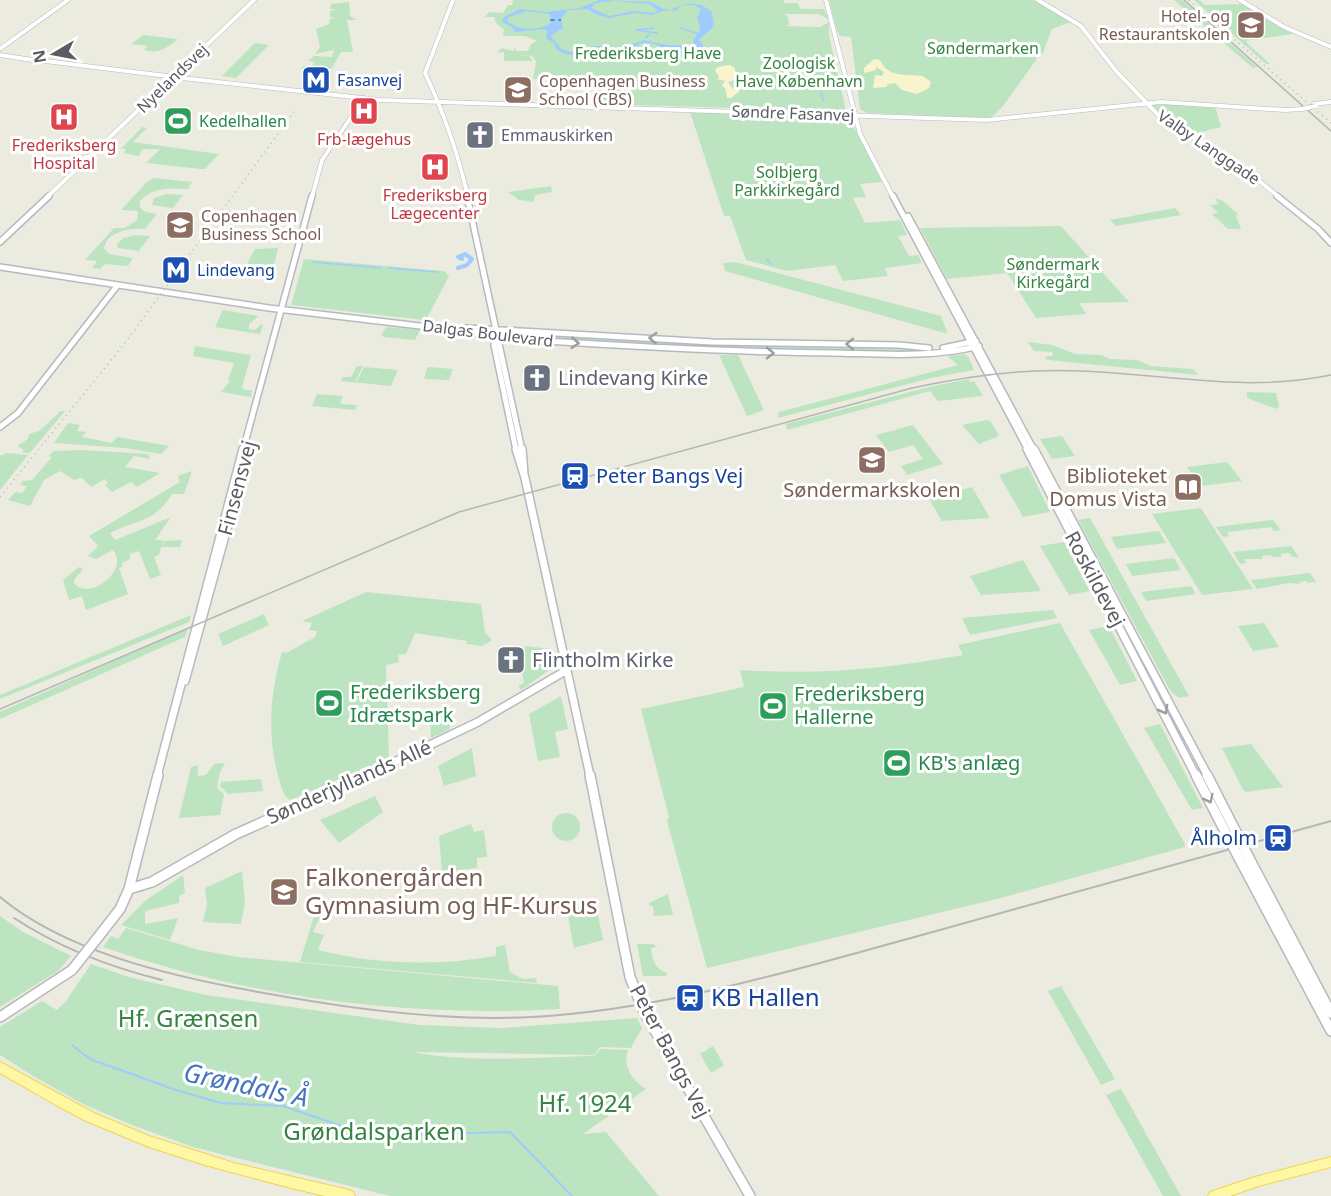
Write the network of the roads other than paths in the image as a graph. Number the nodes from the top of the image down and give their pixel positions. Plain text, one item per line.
1 (68, 0) edge
2 (254, 0) edge
3 (453, 0) edge
4 (826, 0) edge
5 (1038, 0) edge
6 (1240, 0) edge
7 (1246, 0) edge
8 (1331, 46) edge
9 (0, 49) edge
10 (0, 55) edge
11 (173, 77) junction
12 (365, 99) junction
13 (438, 101) junction
14 (1331, 102) edge
15 (1146, 104) junction
16 (854, 115) junction
17 (0, 242) edge
18 (1331, 243) edge
19 (0, 266) edge
20 (92, 280) junction
21 (117, 286) junction
22 (282, 309) junction
23 (359, 317) junction
24 (495, 328) junction
25 (496, 338) junction
26 (974, 344) junction
27 (0, 427) edge
28 (241, 464) joint
29 (567, 670) junction
30 (1245, 859) junction
31 (129, 888) junction
32 (1331, 1013) edge
33 (0, 1017) edge
34 (1331, 1031) edge
35 (0, 1067) edge
36 (1331, 1162) edge
37 (349, 1196) edge
38 (750, 1196) edge
39 (1214, 1196) edge

1 - 9 street
2 - 11 street, Nyelandsvej
3 - 13 street, Peter Bangs Vej
4 - 16 street, Roskildevej
5 - 15 street, Valby Langgade
6 - 8 street
7 - 8 street
10 - 11 street, Søndre Fasanvej
11 - 12 street, Søndre Fasanvej
11 - 17 street, Nyelandsvej
12 - 13 street, Søndre Fasanvej
12 - 22 street, Finsensvej
13 - 16 street, Søndre Fasanvej
13 - 24 street, Peter Bangs Vej
14 - 15 street, Søndre Fasanvej, bridge
15 - 16 street, Søndre Fasanvej
15 - 18 street, Valby Langgade
16 - 26 street, Roskildevej
19 - 20 street, Dalgas Boulevard
20 - 21 street, Dalgas Boulevard
20 - 22 street, Dalgas Boulevard
21 - 22 street, Dalgas Boulevard
21 - 27 street
22 - 23 street, Dalgas Boulevard
22 - 28 street, Finsensvej
23 - 24 street, Dalgas Boulevard
23 - 25 street, Dalgas Boulevard
24 - 25 street, Peter Bangs Vej
26 -> 24 street, Dalgas Boulevard
25 -> 26 street, Dalgas Boulevard
25 - 29 street, Peter Bangs Vej
26 - 30 street, Roskildevej, bridge
28 - 31 street, Finsensvej
29 - 31 street, Sønderjyllands Allé
29 - 38 street, Peter Bangs Vej, bridge
30 - 32 street, Roskildevej
30 - 34 street, Roskildevej
31 - 33 street, Finsensvej, bridge
35 - 37 main road
36 - 39 main road

